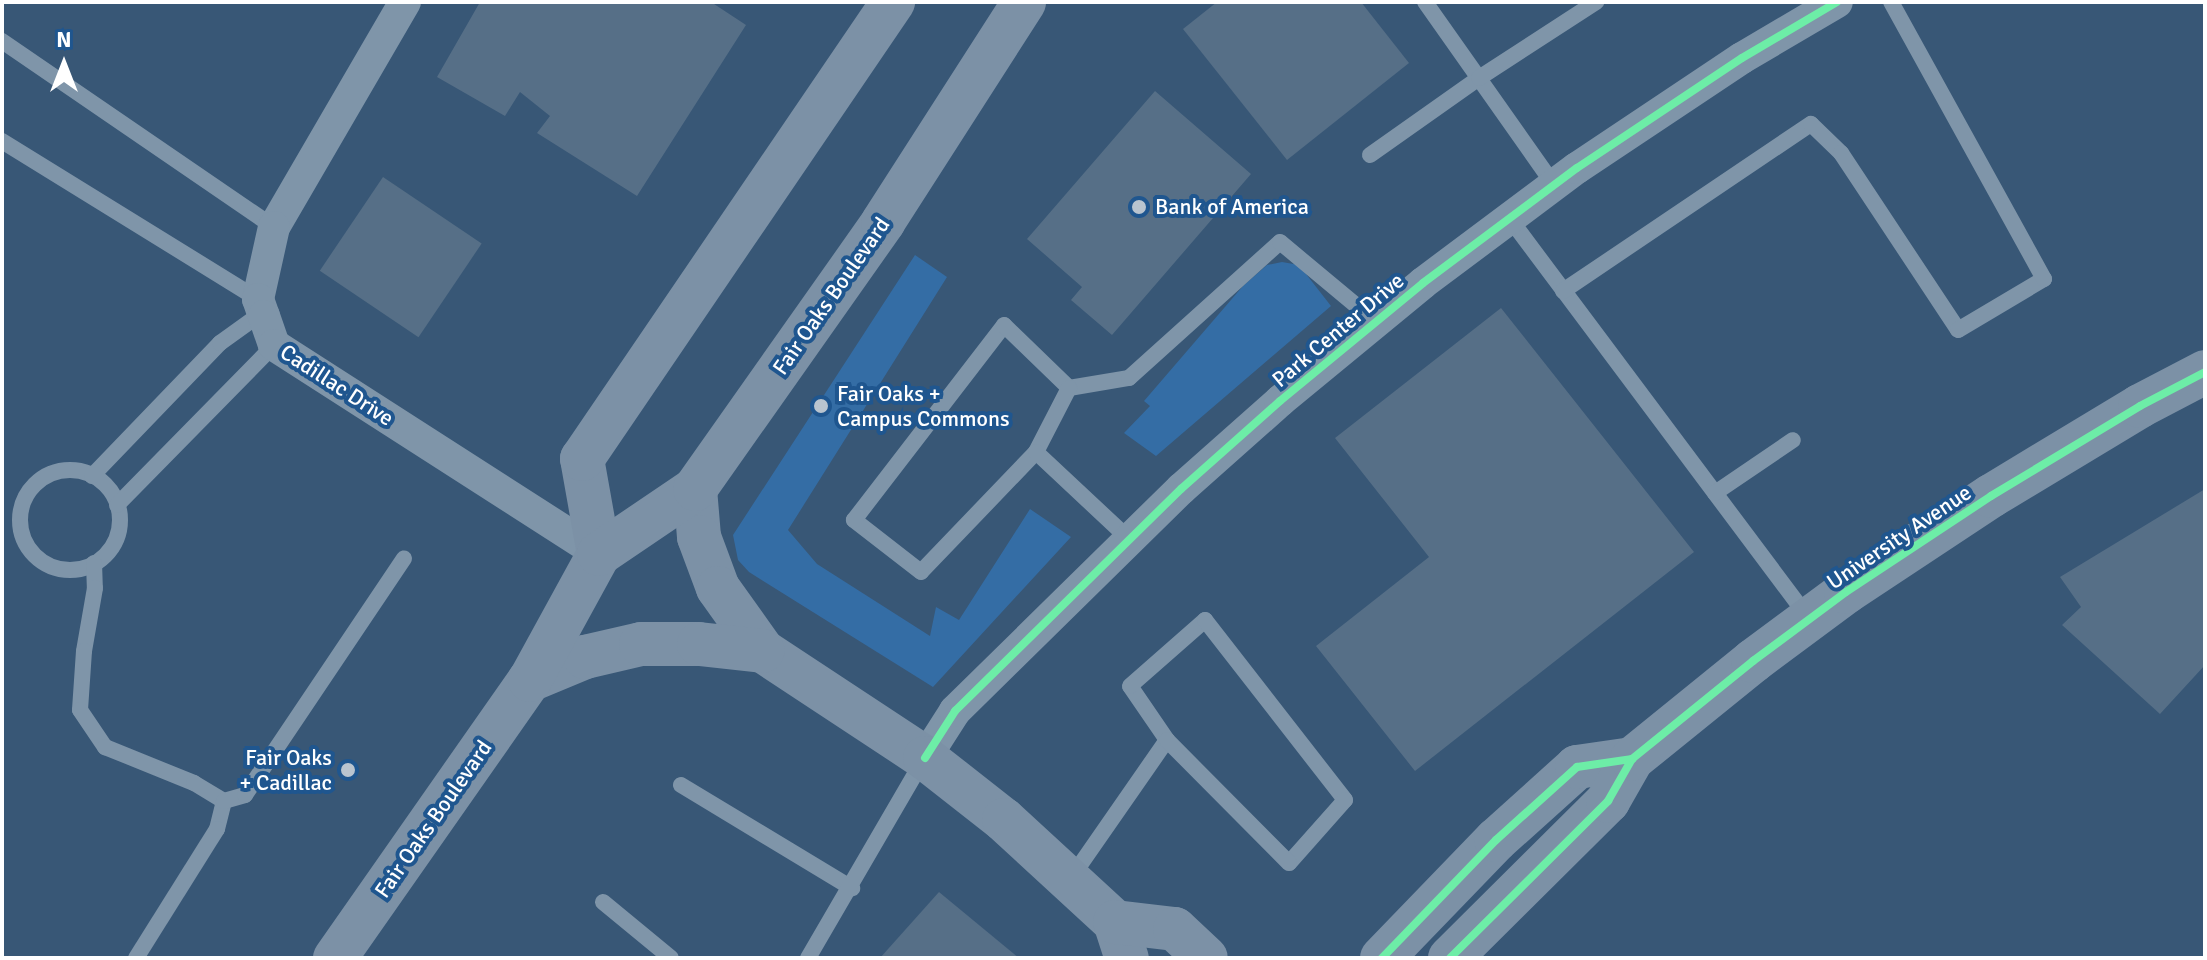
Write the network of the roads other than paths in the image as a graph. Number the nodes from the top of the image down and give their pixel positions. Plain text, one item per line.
1 (405, 2) edge
2 (893, 2) edge
3 (1024, 2) edge
4 (1425, 2) edge
5 (1596, 2) edge
6 (1837, 2) edge
7 (1891, 2) edge
8 (2, 41) edge
9 (1479, 78) junction
10 (2, 141) edge
11 (1370, 155) dead end
12 (1554, 185) junction
13 (1510, 219) junction
14 (274, 227) junction
15 (1563, 291) junction
16 (260, 306) junction
17 (1376, 322) junction
18 (274, 345) junction
19 (2205, 372) edge
20 (1069, 388) junction
21 (1793, 440) dead end
22 (1036, 452) junction
23 (92, 476) junction
24 (695, 489) junction
25 (1715, 493) junction
26 (117, 505) junction
27 (2, 533) edge
28 (20, 535) junction
29 (1130, 540) junction
30 (599, 554) junction
31 (404, 558) dead end
32 (94, 563) junction
33 (1809, 620) junction
34 (763, 651) junction
35 (530, 680) junction
36 (1167, 740) junction
37 (925, 758) junction
38 (1632, 759) junction
39 (681, 785) dead end
40 (224, 801) junction
41 (1071, 878) junction
42 (852, 888) junction
43 (603, 902) dead end
44 (1121, 940) edge
45 (136, 958) edge
46 (335, 958) edge
47 (671, 958) edge
48 (808, 958) edge
49 (1206, 958) edge
50 (1382, 958) edge
51 (1450, 958) edge

1 - 14 street
2 - 30 main road
3 - 24 main road, Fair Oaks Boulevard
4 - 9 lane
5 - 9 lane
6 - 12 street, Park Center Drive
7 - 15 lane
8 - 14 lane
9 - 11 lane
9 - 12 lane
10 - 16 lane
12 - 13 street, Park Center Drive
13 - 15 lane
13 - 17 street, Park Center Drive
14 - 16 street
15 - 25 lane
16 - 18 street, Cadillac Drive
16 - 23 lane
17 - 20 lane
17 - 29 street, Park Center Drive
18 - 26 lane
18 - 30 street, Cadillac Drive
19 - 33 main road, University Avenue
20 - 22 lane
20 - 22 lane
21 - 25 lane
22 - 29 lane
23 - 26 lane
23 - 28 lane
24 - 30 main road, Fair Oaks Boulevard
24 - 34 main road
25 - 33 lane
26 - 32 lane
27 - 28 lane
28 - 32 lane
29 - 37 street, Park Center Drive
30 - 35 main road, Fair Oaks Boulevard
31 - 40 lane
32 - 40 lane
33 - 38 main road, University Avenue
34 - 35 main road
34 - 37 main road
35 - 46 main road, Fair Oaks Boulevard
36 - 36 lane
36 - 41 lane
37 - 41 main road
37 - 42 lane
38 - 50 main road, University Avenue
38 - 51 main road, University Avenue
39 - 42 lane
40 - 45 lane
41 - 44 main road
42 - 48 lane
43 - 47 lane
44 - 49 main road

